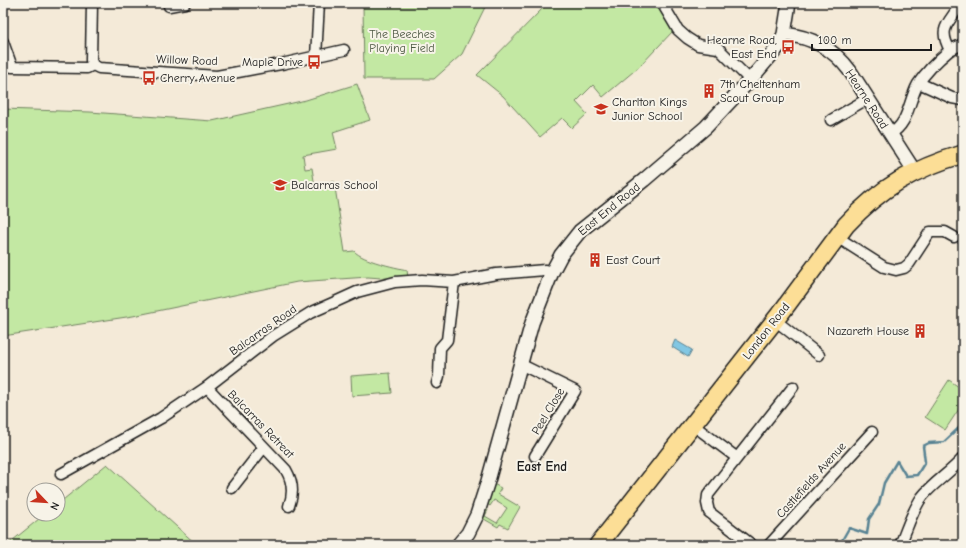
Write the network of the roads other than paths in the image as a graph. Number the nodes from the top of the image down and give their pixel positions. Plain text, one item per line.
1 (92, 3) edge
2 (185, 3) edge
3 (319, 3) edge
4 (662, 3) edge
5 (789, 3) edge
6 (961, 3) edge
7 (169, 6) dead end
8 (784, 34) junction
9 (3, 42) edge
10 (963, 44) edge
11 (344, 50) dead end
12 (950, 50) junction
13 (316, 57) junction
14 (93, 65) junction
15 (750, 80) junction
16 (919, 83) junction
17 (867, 99) junction
18 (963, 100) edge
19 (831, 120) dead end
20 (890, 134) junction
21 (963, 154) edge
22 (915, 172) junction
23 (837, 237) junction
24 (954, 237) dead end
25 (552, 272) junction
26 (454, 282) junction
27 (775, 320) junction
28 (819, 355) dead end
29 (520, 364) junction
30 (437, 383) dead end
31 (793, 386) dead end
32 (207, 387) junction
33 (693, 425) junction
34 (872, 432) dead end
35 (264, 447) junction
36 (535, 456) dead end
37 (736, 457) junction
38 (963, 458) edge
39 (61, 474) dead end
40 (232, 488) dead end
41 (289, 506) dead end
42 (458, 545) edge
43 (598, 545) edge
44 (752, 545) edge
45 (769, 545) edge
46 (900, 545) edge

1 - 14 street
2 - 7 street
3 - 13 street
4 - 15 street
5 - 8 street, East End Road
6 - 12 street
8 - 15 street, East End Road
8 - 17 street, Hearne Road
9 - 14 street, Willow Road
10 - 12 street
11 - 13 street, Willow Road
12 - 16 street
13 - 14 street, Willow Road
15 - 25 street, East End Road
16 - 18 street
16 - 20 street
17 - 19 street
17 - 20 street, Hearne Road
20 - 22 street, Hearne Road
21 - 22 highway, London Road
22 - 23 highway, London Road
23 - 24 street
23 - 27 highway, London Road
25 - 26 street, Balcarras Road
25 - 29 street, East End Road
26 - 30 street
26 - 32 street, Balcarras Road
27 - 28 street
27 - 33 highway, London Road
29 - 36 street, Peel Close
29 - 42 street, East End Road
31 - 37 street
32 - 35 street, Balcarras Retreat
32 - 39 street, Balcarras Road
33 - 37 street
33 - 43 highway, London Road
34 - 45 street, Castlefields Avenue
35 - 40 street
35 - 41 street, Balcarras Retreat
37 - 44 street
38 - 46 street

